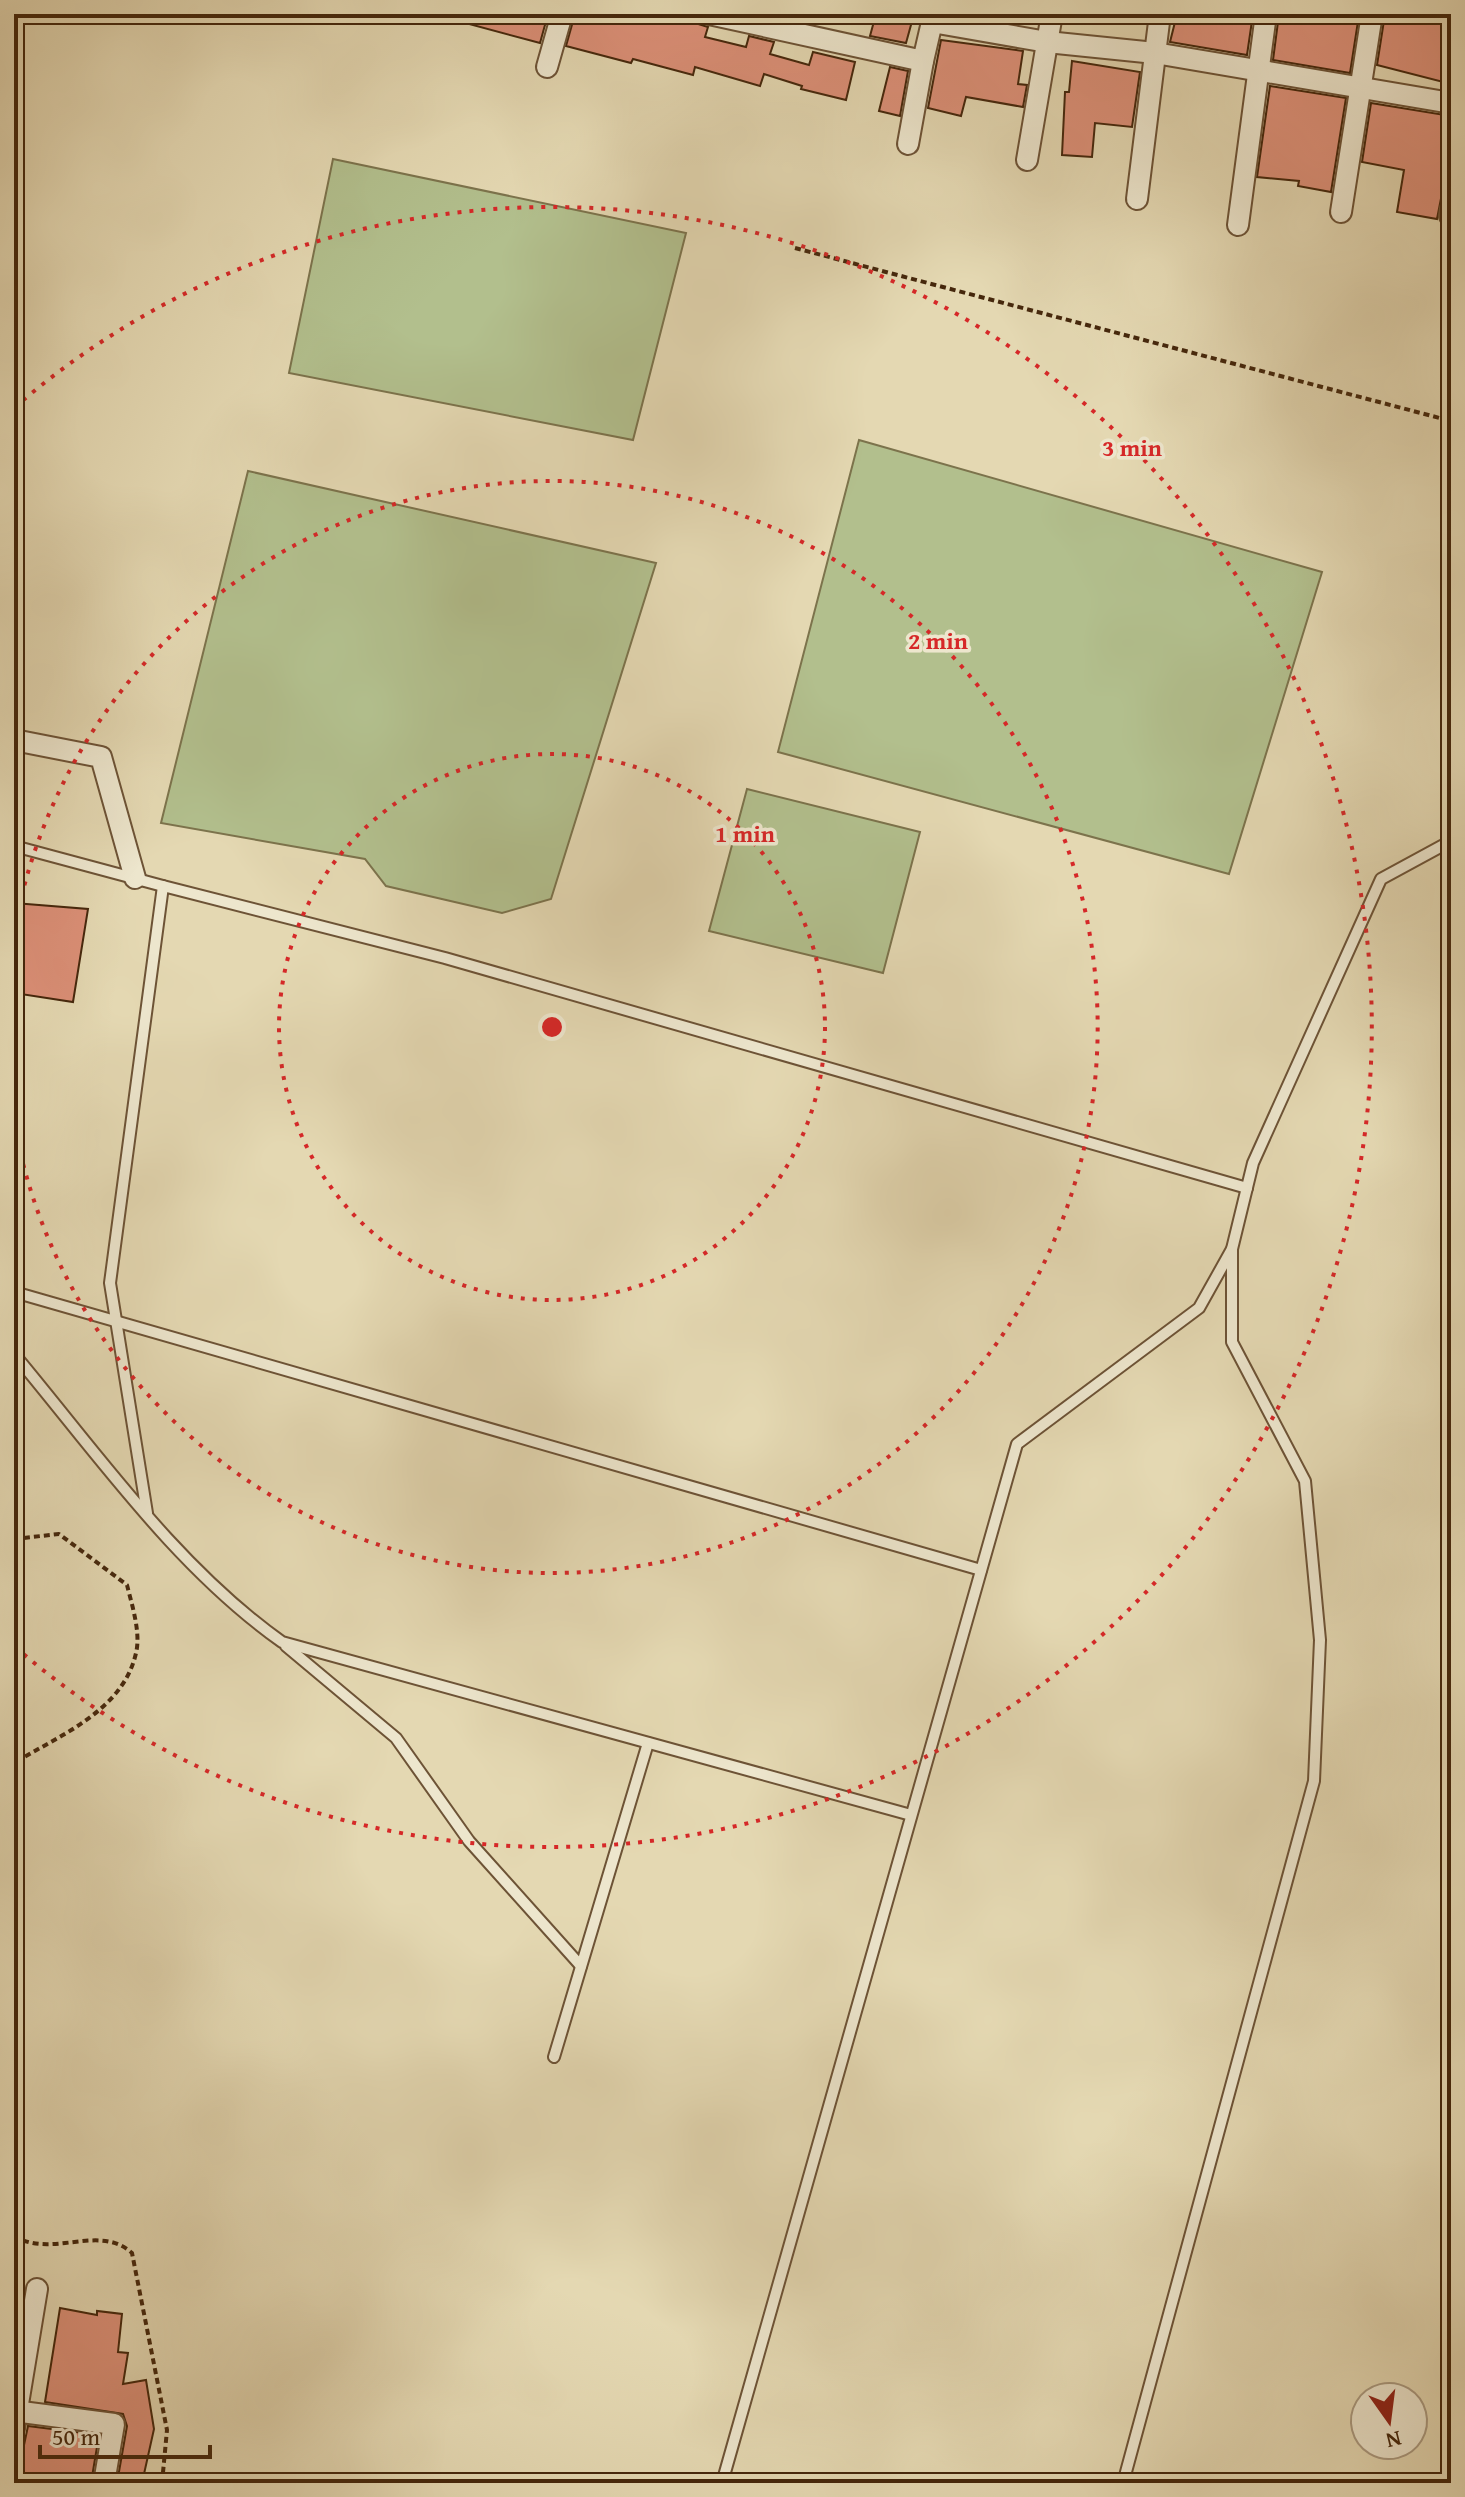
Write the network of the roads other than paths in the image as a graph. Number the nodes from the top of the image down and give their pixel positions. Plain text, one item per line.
1 (562, 14) edge
2 (709, 14) edge
3 (1052, 14) edge
4 (1160, 14) edge
5 (1266, 14) edge
6 (1372, 14) edge
7 (933, 18) edge
8 (1047, 42) junction
9 (1155, 53) junction
10 (923, 61) junction
11 (547, 67) dead end
12 (1258, 70) junction
13 (1362, 88) junction
14 (1451, 103) edge
15 (908, 144) dead end
16 (1027, 160) dead end
17 (1137, 199) dead end
18 (1341, 212) dead end
19 (1238, 225) dead end
20 (14, 740) edge
21 (1451, 841) edge
22 (14, 846) edge
23 (135, 878) junction
24 (163, 886) junction
25 (1247, 1188) junction
26 (1232, 1249) junction
27 (14, 1292) edge
28 (117, 1323) junction
29 (14, 1354) edge
30 (147, 1513) junction
31 (981, 1570) junction
32 (282, 1642) junction
33 (648, 1743) junction
34 (911, 1815) junction
35 (581, 1966) junction
36 (554, 2057) dead end
37 (37, 2289) dead end
38 (15, 2417) edge
39 (104, 2483) edge
40 (722, 2483) edge
41 (1123, 2483) edge

1 - 11 street
2 - 10 street
3 - 8 street
4 - 9 street
5 - 12 street
6 - 13 street
7 - 8 street
7 - 10 street
8 - 9 street
8 - 16 street
9 - 12 street
9 - 17 street
10 - 15 street
12 - 13 street
12 - 19 street
13 - 14 street
13 - 18 street
20 - 23 street
21 - 25 lane
22 - 23 lane
23 - 24 lane
24 - 25 lane
24 - 28 lane
25 - 26 lane
26 - 31 lane
26 - 41 lane
27 - 28 lane
28 - 30 lane
28 - 31 lane
29 - 30 lane
30 - 32 lane
31 - 34 lane
32 - 33 lane
32 - 35 lane
33 - 34 lane
33 - 35 lane
34 - 40 lane
35 - 36 lane
37 - 38 street
38 - 39 street

